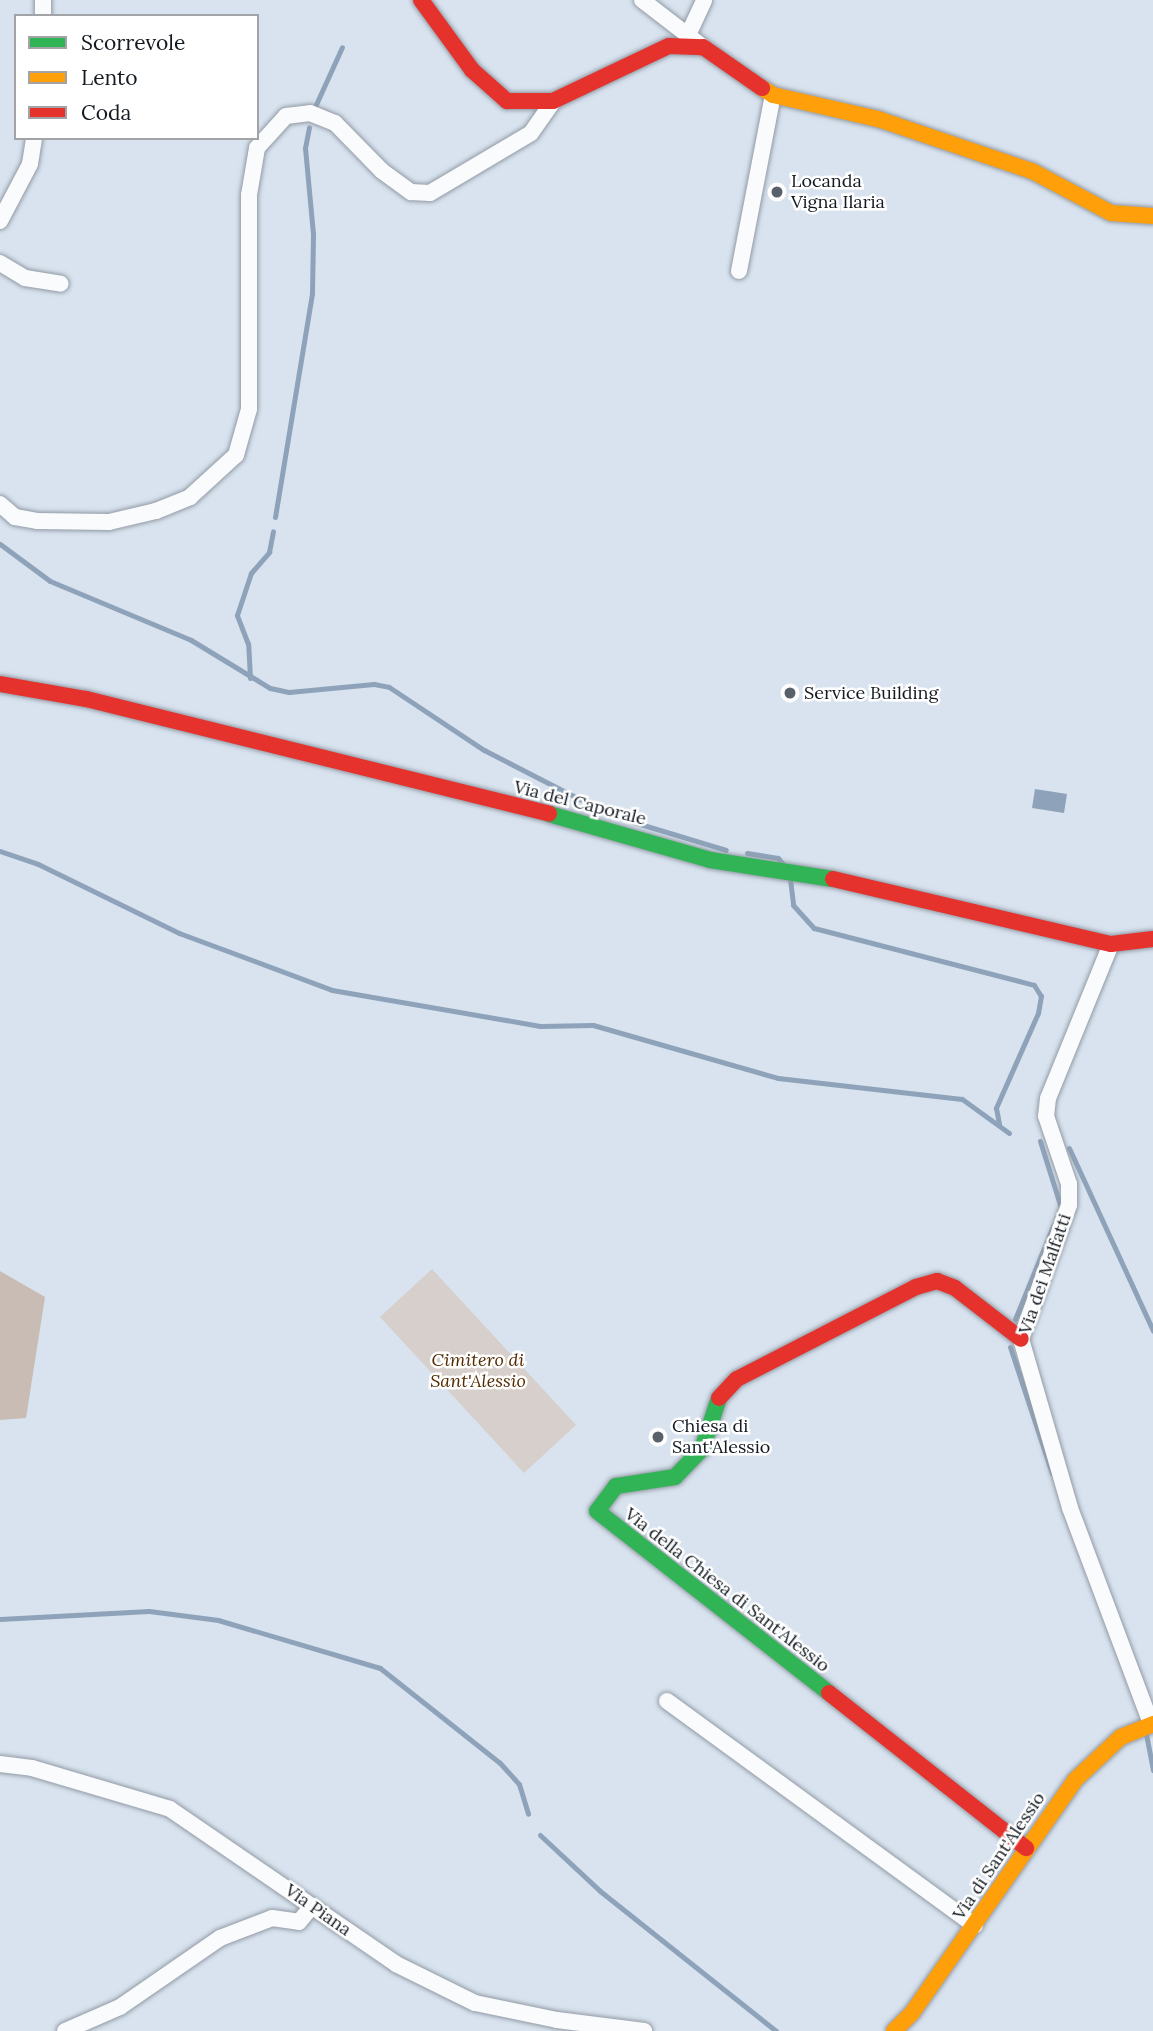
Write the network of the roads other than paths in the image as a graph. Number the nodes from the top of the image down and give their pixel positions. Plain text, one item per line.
1 (421, 0) edge
2 (642, 0) edge
3 (704, 0) edge
4 (688, 35) junction
5 (703, 47) junction
6 (773, 94) junction
7 (553, 101) junction
8 (34, 140) edge
9 (1153, 216) edge
10 (0, 221) edge
11 (0, 263) edge
12 (739, 271) dead end
13 (61, 284) dead end
14 (0, 504) edge
15 (0, 684) edge
16 (1153, 939) edge
17 (1111, 944) junction
18 (1021, 1339) junction
19 (667, 1701) dead end
20 (1147, 1720) edge
21 (0, 1764) edge
22 (1026, 1848) junction
23 (312, 1906) junction
24 (975, 1926) junction
25 (65, 2031) edge
26 (644, 2031) edge
27 (894, 2031) edge

1 - 7 street
2 - 4 street
3 - 4 street
4 - 5 street
5 - 6 street
5 - 7 street
6 - 9 street
6 - 12 street
7 - 14 street
8 - 10 street
11 - 13 street
15 - 17 street, Via del Caporale
16 - 17 street, Via del Caporale
17 - 18 street, Via dei Malfatti
18 - 20 street, Via dei Malfatti
18 - 22 street, Via della Chiesa di Sant'Alessio
19 - 24 street
20 - 22 street, Via di Sant'Alessio
21 - 23 street, Via Piana
22 - 24 street, Via di Sant'Alessio
23 - 25 street
23 - 26 street, Via Piana
24 - 27 street, Via di Sant'Alessio

